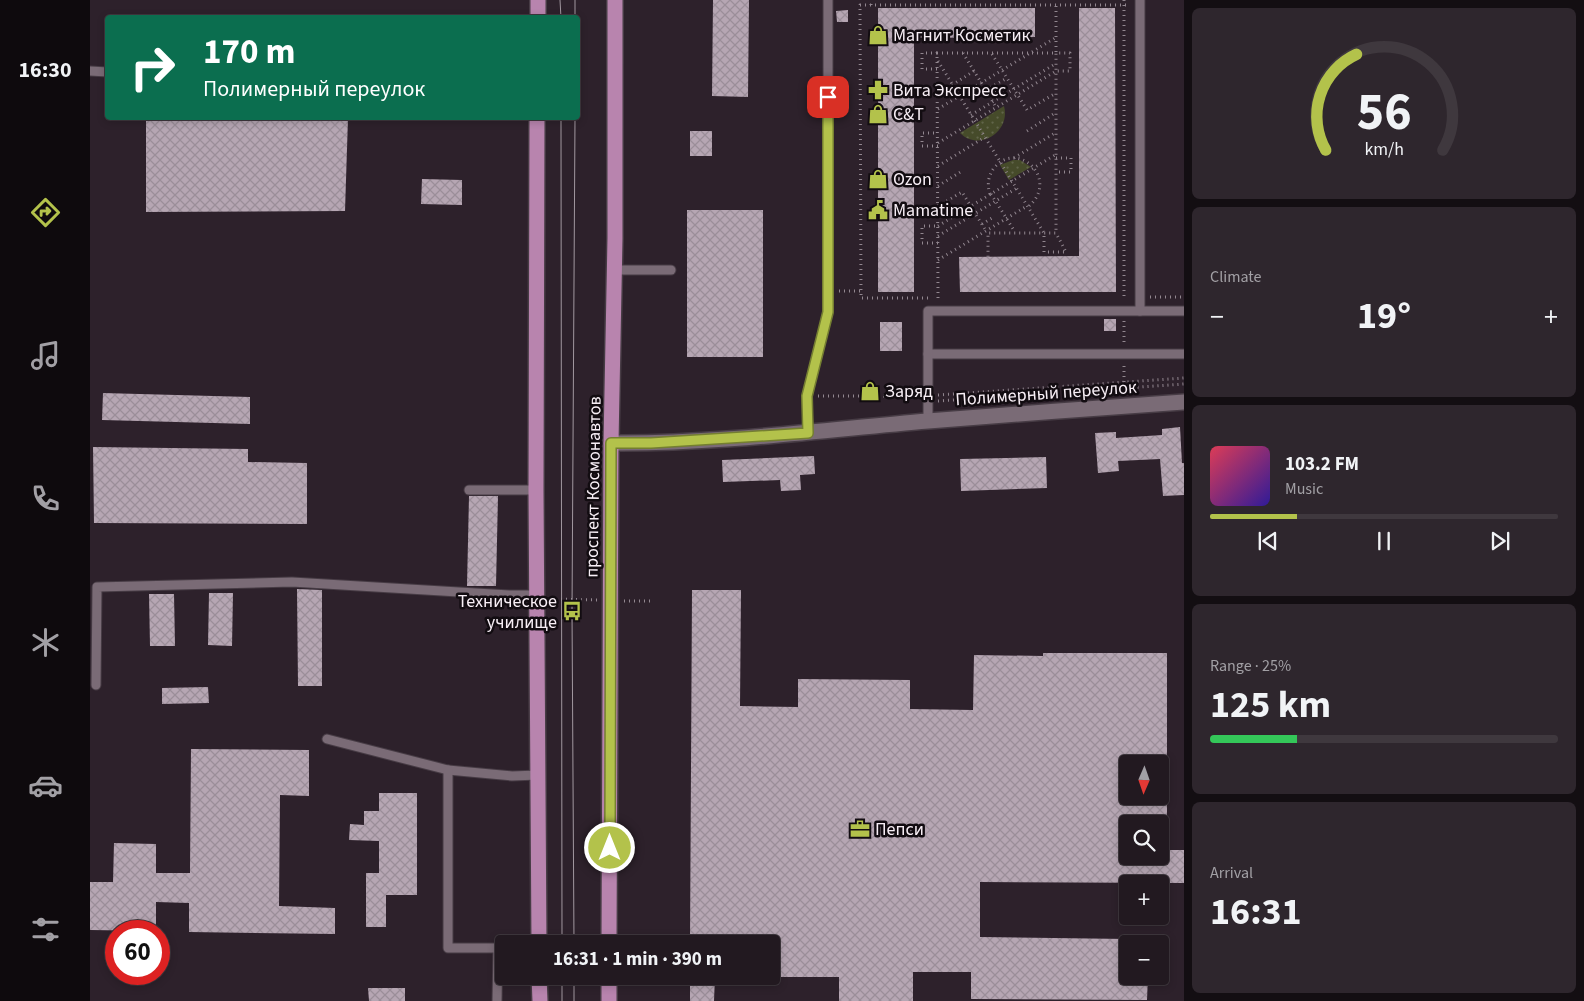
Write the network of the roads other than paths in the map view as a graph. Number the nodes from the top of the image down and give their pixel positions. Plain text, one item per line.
1 (538, 0) edge
2 (615, 0) edge
3 (828, 0) edge
4 (1140, 2) edge
5 (538, 15) edge
6 (90, 71) edge
7 (105, 72) edge
8 (537, 120) edge
9 (615, 270) junction
10 (671, 270) dead end
11 (1140, 311) junction
12 (1184, 311) edge
13 (928, 354) junction
14 (1184, 354) edge
15 (1184, 402) edge
16 (928, 421) junction
17 (808, 433) junction
18 (611, 443) junction
19 (469, 490) dead end
20 (536, 490) junction
21 (537, 597) junction
22 (93, 628) edge
23 (96, 685) dead end
24 (327, 739) dead end
25 (448, 770) junction
26 (538, 775) junction
27 (539, 935) edge
28 (610, 935) edge
29 (540, 985) edge
30 (609, 985) edge
31 (497, 1001) edge
32 (540, 1001) edge
33 (609, 1001) edge

1 - 5 main road
2 - 9 main road, проспект Космонавтов
3 - 17 lane
4 - 11 lane
6 - 7 lane
8 - 20 main road
9 - 10 lane
9 - 18 main road, проспект Космонавтов
11 - 12 lane
11 - 13 lane
13 - 14 lane
13 - 16 lane
15 - 16 street, Полимерный переулок
16 - 17 street, Полимерный переулок
17 - 18 street, Полимерный переулок
18 - 28 main road, проспект Космонавтов
19 - 20 lane
20 - 21 main road
21 - 22 lane
21 - 26 main road
22 - 23 lane
24 - 25 lane
25 - 26 lane
25 - 31 lane
26 - 27 main road
29 - 32 main road
30 - 33 main road

